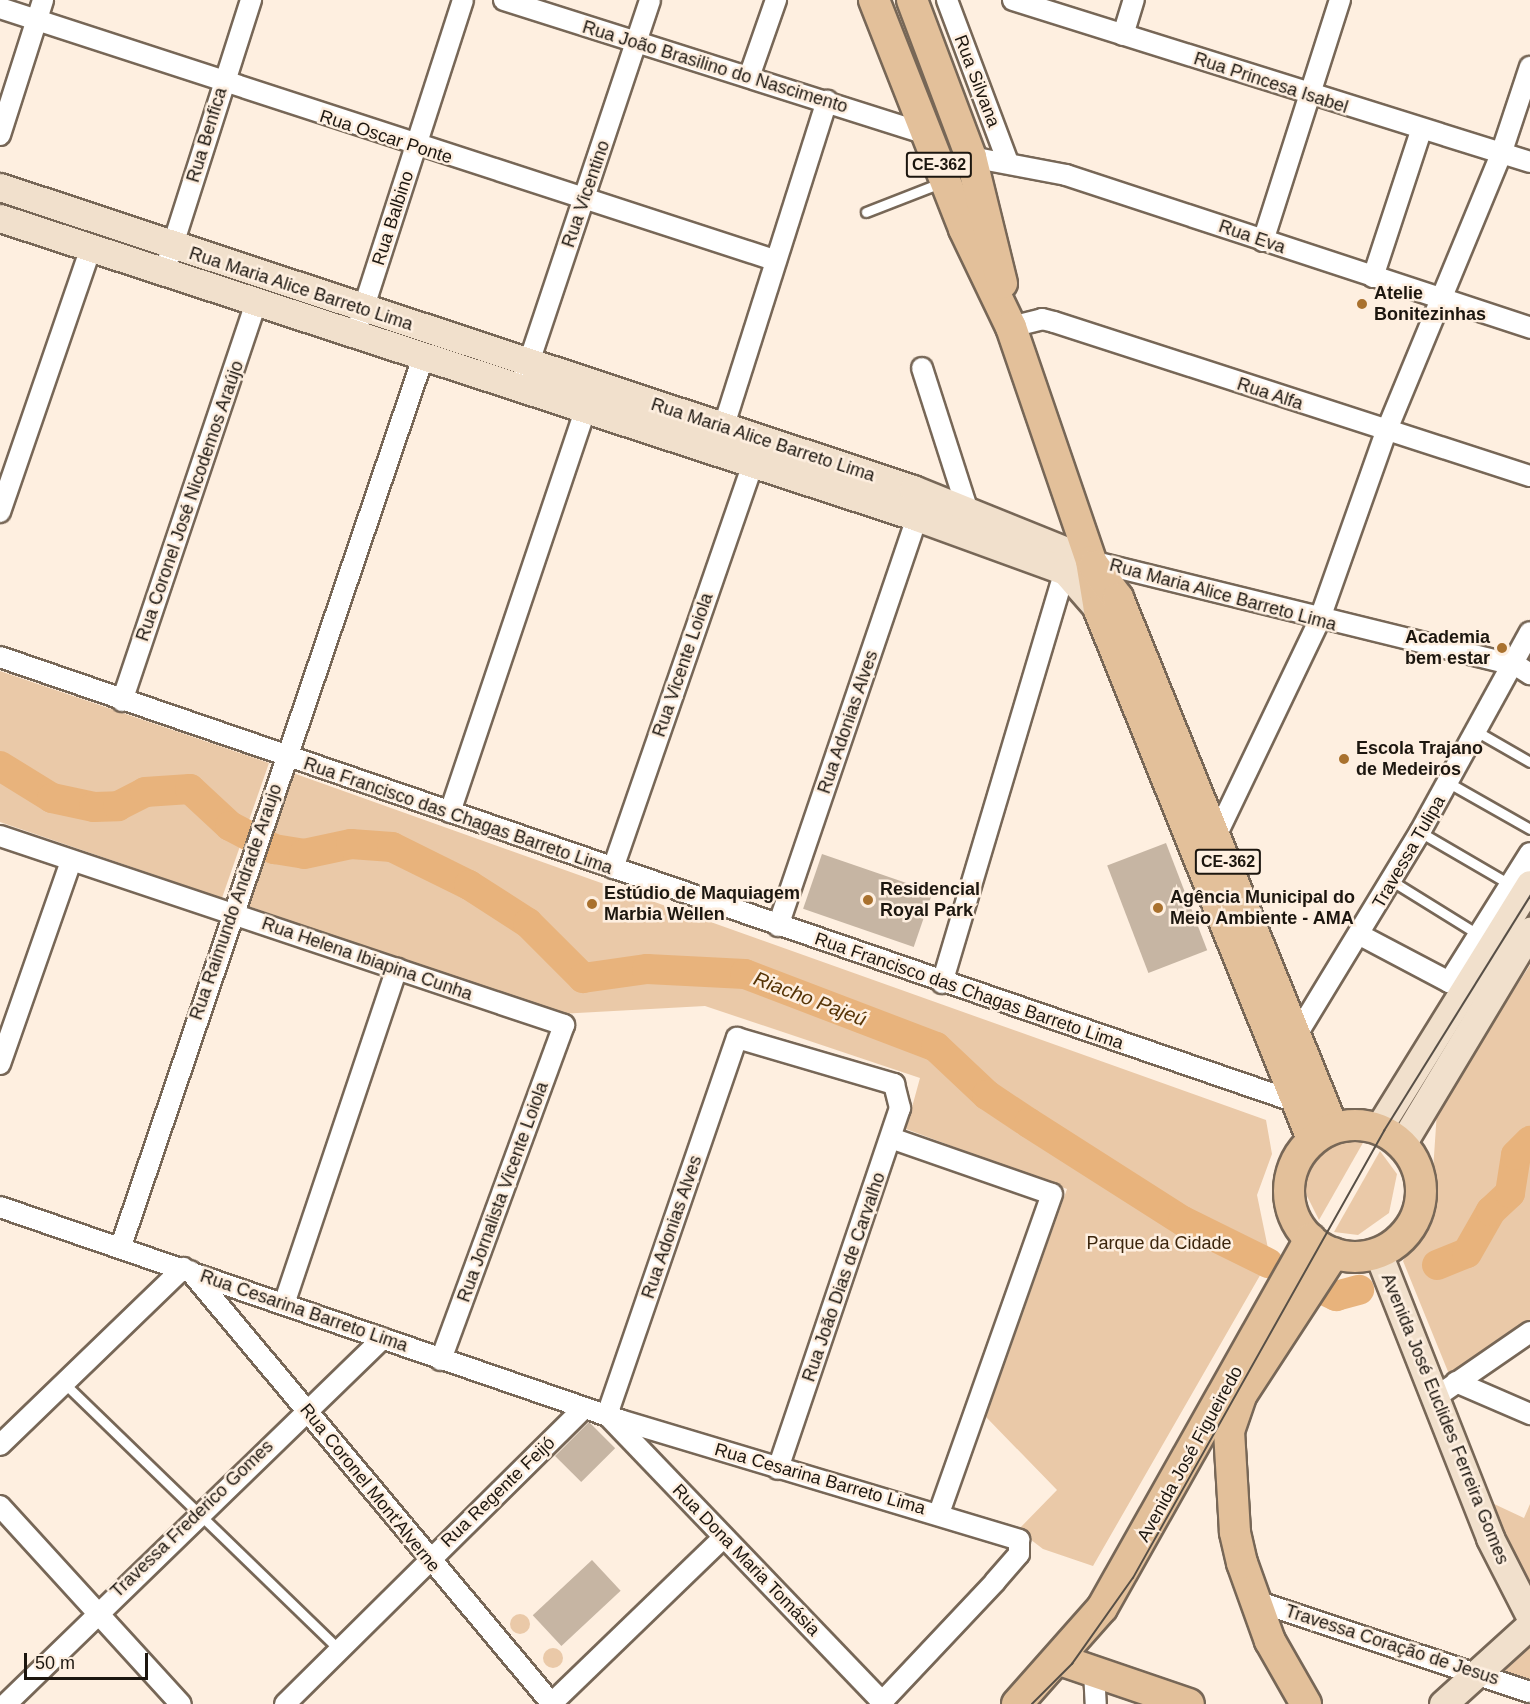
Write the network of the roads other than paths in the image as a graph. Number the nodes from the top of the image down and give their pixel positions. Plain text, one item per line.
1 (44, 0) edge
2 (251, 0) edge
3 (463, 0) edge
4 (504, 0) edge
5 (650, 0) edge
6 (776, 0) edge
7 (874, 0) edge
8 (912, 0) edge
9 (947, 0) edge
10 (1013, 0) edge
11 (1134, 0) edge
12 (1340, 0) edge
13 (0, 8) edge
14 (37, 19) junction
15 (1123, 35) junction
16 (637, 43) junction
17 (1530, 67) edge
18 (749, 77) junction
19 (223, 84) junction
20 (1308, 96) junction
21 (826, 101) junction
22 (1421, 131) junction
23 (0, 135) edge
24 (927, 135) junction
25 (416, 147) junction
26 (1501, 154) junction
27 (971, 157) junction
28 (1008, 162) junction
29 (1530, 162) edge
30 (945, 181) junction
31 (0, 187) edge
32 (584, 200) junction
33 (867, 212) dead end
34 (0, 218) edge
35 (1263, 241) junction
36 (91, 247) junction
37 (168, 259) junction
38 (774, 260) junction
39 (1373, 277) junction
40 (1440, 299) junction
41 (257, 301) junction
42 (360, 321) junction
43 (1011, 327) junction
44 (1530, 328) edge
45 (424, 355) junction
46 (922, 368) dead end
47 (525, 376) junction
48 (585, 410) junction
49 (1386, 432) junction
50 (721, 438) junction
51 (754, 461) junction
52 (1530, 476) edge
53 (968, 511) junction
54 (0, 512) edge
55 (918, 517) junction
56 (1078, 566) junction
57 (1319, 621) junction
58 (1530, 632) edge
59 (0, 657) edge
60 (1523, 670) edge
61 (122, 701) junction
62 (1476, 731) junction
63 (286, 757) junction
64 (1530, 762) edge
65 (1449, 783) junction
66 (450, 812) junction
67 (1530, 829) edge
68 (1420, 832) junction
69 (1217, 834) junction
70 (0, 836) edge
71 (1530, 853) edge
72 (71, 861) junction
73 (613, 868) junction
74 (1392, 881) junction
75 (1520, 885) edge
76 (232, 913) junction
77 (778, 926) junction
78 (1530, 931) edge
79 (1360, 935) junction
80 (1481, 936) junction
81 (397, 969) junction
82 (942, 982) junction
83 (564, 1025) joint
84 (1296, 1036) junction
85 (0, 1064) edge
86 (894, 1084) joint
87 (1317, 1120) junction
88 (1390, 1136) junction
89 (891, 1138) junction
90 (0, 1207) edge
91 (121, 1246) junction
92 (1322, 1246) junction
93 (1378, 1252) junction
94 (186, 1269) junction
95 (284, 1304) junction
96 (1530, 1332) edge
97 (383, 1338) junction
98 (441, 1359) junction
99 (1456, 1382) junction
100 (64, 1383) junction
101 (1433, 1399) junction
102 (306, 1408) junction
103 (584, 1408) junction
104 (1530, 1414) edge
105 (614, 1418) junction
106 (0, 1445) edge
107 (778, 1469) junction
108 (0, 1506) edge
109 (939, 1513) junction
110 (196, 1514) junction
111 (724, 1537) junction
112 (428, 1560) junction
113 (1253, 1600) junction
114 (94, 1614) junction
115 (1530, 1616) edge
116 (1530, 1625) edge
117 (341, 1651) junction
118 (1060, 1660) junction
119 (1094, 1671) junction
120 (1477, 1671) junction
121 (1530, 1692) edge
122 (882, 1703) edge
123 (6, 1704) edge
124 (180, 1704) edge
125 (285, 1704) edge
126 (551, 1704) edge
127 (1017, 1704) edge
128 (1096, 1704) edge
129 (1189, 1704) edge
130 (1306, 1704) edge
131 (1443, 1704) edge

1 - 14 street
2 - 19 street, Rua Benfica
3 - 25 street, Rua Balbino
4 - 16 street, Rua João Brasilino do Nascimento
5 - 16 street, Rua Vicentino
6 - 18 street
7 - 24 main road, CE-362
8 - 27 main road, CE-362
9 - 28 street, Rua Silvana
10 - 15 street, Rua Princesa Isabel
11 - 15 street
12 - 20 street
13 - 14 street, Rua Oscar Ponte
14 - 19 street, Rua Oscar Ponte
14 - 23 street
15 - 20 street, Rua Princesa Isabel
16 - 18 street, Rua João Brasilino do Nascimento
16 - 32 street, Rua Vicentino
17 - 26 street
18 - 21 street, Rua João Brasilino do Nascimento
19 - 25 street, Rua Oscar Ponte
19 - 37 street, Rua Benfica
20 - 22 street, Rua Princesa Isabel
20 - 35 street
21 - 24 street, Rua João Brasilino do Nascimento
21 - 38 street
22 - 26 street, Rua Princesa Isabel
22 - 39 street
24 - 30 main road, CE-362
25 - 32 street, Rua Oscar Ponte
25 - 42 street, Rua Balbino
26 - 29 street, Rua Princesa Isabel
26 - 40 street
27 - 28 street, Rua Eva
27 - 43 main road, CE-362
28 - 35 street, Rua Eva
30 - 33 lane
30 - 43 main road, CE-362
31 - 37 street, Rua Maria Alice Barreto Lima
32 - 38 street, Rua Oscar Ponte
32 - 47 street, Rua Vicentino
34 - 36 street, Rua Maria Alice Barreto Lima
35 - 39 street, Rua Eva
36 - 37 street, Rua Maria Alice Barreto Lima
36 - 54 street
37 - 41 street, Rua Maria Alice Barreto Lima
37 - 42 street, Rua Maria Alice Barreto Lima
38 - 50 street
39 - 40 street, Rua Eva
40 - 44 street, Rua Eva
40 - 49 street
41 - 42 street, Rua Maria Alice Barreto Lima
41 - 61 street, Rua Coronel José Nicodemos Araújo
42 - 45 street, Rua Maria Alice Barreto Lima
42 - 47 street, Rua Maria Alice Barreto Lima
43 - 49 street, Rua Alfa
43 - 56 main road, CE-362
45 - 47 street, Rua Maria Alice Barreto Lima
45 - 63 street, Rua Raimundo Andrade Araujo
46 - 53 street
47 - 48 street, Rua Maria Alice Barreto Lima
47 - 50 street, Rua Maria Alice Barreto Lima
48 - 50 street, Rua Maria Alice Barreto Lima
48 - 66 street
49 - 52 street, Rua Alfa
49 - 57 street
50 - 51 street, Rua Maria Alice Barreto Lima
50 - 53 street, Rua Maria Alice Barreto Lima
51 - 55 street, Rua Maria Alice Barreto Lima
51 - 73 street, Rua Vicente Loiola
53 - 56 street, Rua Maria Alice Barreto Lima
55 - 56 street, Rua Maria Alice Barreto Lima
55 - 77 street, Rua Adonias Alves
56 - 57 street, Rua Maria Alice Barreto Lima
56 - 69 main road, CE-362
56 - 82 street
56 - 87 main road, CE-362
57 - 60 street, Rua Maria Alice Barreto Lima
57 - 69 street
58 - 60 street, Travessa Tulipa
59 - 61 street, Rua Francisco das Chagas Barreto Lima
60 - 62 street, Travessa Tulipa
61 - 63 street, Rua Francisco das Chagas Barreto Lima
62 - 64 lane
62 - 65 street, Travessa Tulipa
63 - 66 street, Rua Francisco das Chagas Barreto Lima
63 - 76 street, Rua Raimundo Andrade Araujo
65 - 67 lane
65 - 68 street, Travessa Tulipa
66 - 73 street, Rua Francisco das Chagas Barreto Lima
68 - 74 street, Travessa Tulipa
68 - 75 lane
69 - 84 main road, CE-362
70 - 72 street, Rua Helena Ibiapina Cunha
71 - 75 street
72 - 76 street, Rua Helena Ibiapina Cunha
72 - 85 street
73 - 77 street, Rua Francisco das Chagas Barreto Lima
74 - 79 street, Travessa Tulipa
74 - 80 lane
75 - 80 street
75 - 88 street
76 - 81 street, Rua Helena Ibiapina Cunha
76 - 91 street, Rua Raimundo Andrade Araujo
77 - 82 street, Rua Francisco das Chagas Barreto Lima
78 - 88 street
79 - 80 street
79 - 84 street, Travessa Tulipa
81 - 83 street, Rua Helena Ibiapina Cunha
81 - 95 street
82 - 87 street, Rua Francisco das Chagas Barreto Lima
83 - 98 street, Rua Jornalista Vicente Loiola
84 - 87 main road, CE-362
86 - 89 street, Rua João Dias de Carvalho
86 - 105 street, Rua Adonias Alves
87 - 88 main road
87 - 92 main road
88 - 93 main road, Avenida José Euclides Ferreira Gomes
89 - 107 street, Rua João Dias de Carvalho
89 - 109 street
90 - 91 street, Rua Cesarina Barreto Lima
91 - 94 street, Rua Cesarina Barreto Lima
92 - 93 main road, Avenida José Euclides Ferreira Gomes
92 - 113 main road, Avenida José Figueiredo
92 - 118 main road, Avenida José Figueiredo
93 - 101 street, Avenida José Euclides Ferreira Gomes
94 - 95 street, Rua Cesarina Barreto Lima
94 - 100 street
94 - 102 street, Rua Coronel Mont'Alverne
95 - 97 street, Rua Cesarina Barreto Lima
96 - 99 street
97 - 98 street, Rua Cesarina Barreto Lima
97 - 102 street, Travessa Frederico Gomes
98 - 103 street, Rua Cesarina Barreto Lima
99 - 101 street
99 - 104 street
100 - 106 street
100 - 110 lane
101 - 115 street, Avenida José Euclides Ferreira Gomes
102 - 110 street, Travessa Frederico Gomes
102 - 112 street, Rua Coronel Mont'Alverne
103 - 105 street, Rua Cesarina Barreto Lima
103 - 112 street, Rua Regente Feijó
105 - 107 street, Rua Cesarina Barreto Lima
105 - 111 street, Rua Dona Maria Tomásia
107 - 109 street, Rua Cesarina Barreto Lima
108 - 114 street
109 - 122 street, Rua Cesarina Barreto Lima
110 - 114 street, Travessa Frederico Gomes
110 - 117 lane
111 - 122 street, Rua Dona Maria Tomásia
111 - 126 street
112 - 117 street, Rua Regente Feijó
112 - 126 street, Rua Coronel Mont'Alverne
113 - 120 street, Travessa Coração de Jesus
113 - 130 main road, Avenida José Figueiredo
114 - 123 street, Travessa Frederico Gomes
114 - 124 street
116 - 120 street
117 - 125 street, Rua Regente Feijó
118 - 119 main road
118 - 127 main road, Avenida José Figueiredo
119 - 128 street
119 - 129 main road
120 - 121 street, Travessa Coração de Jesus
120 - 131 street

